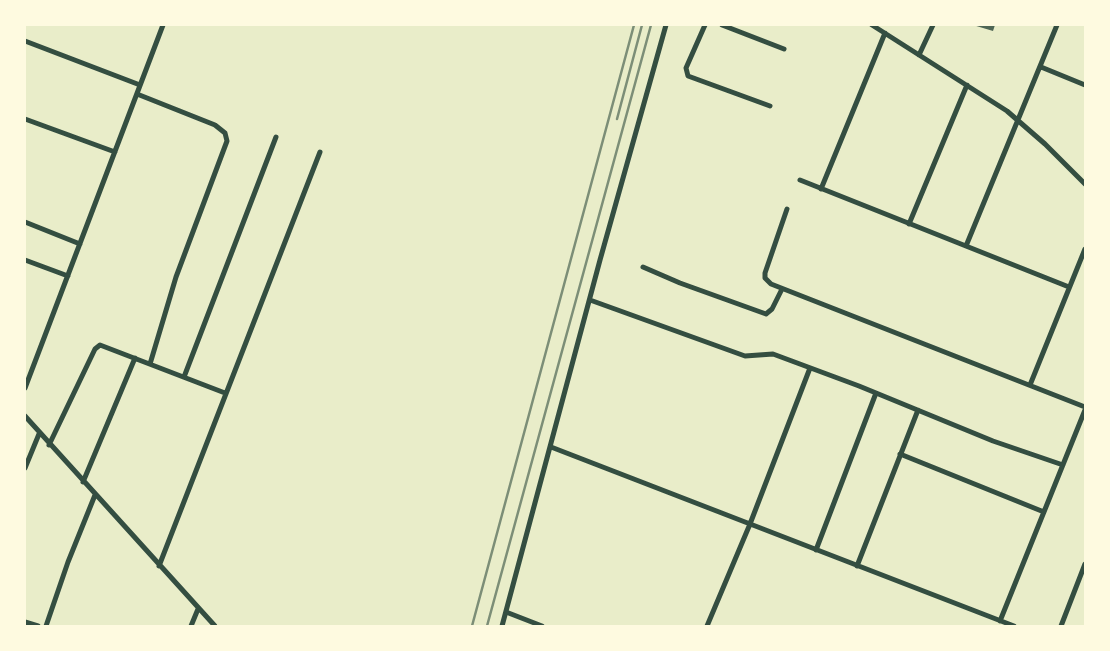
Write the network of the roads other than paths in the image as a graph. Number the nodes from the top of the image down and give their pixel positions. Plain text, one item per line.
1 (163, 25) edge
2 (666, 25) edge
3 (705, 25) edge
4 (722, 25) edge
5 (872, 25) edge
6 (933, 25) edge
7 (1057, 25) edge
8 (886, 33) junction
9 (25, 41) edge
10 (784, 49) dead end
11 (919, 55) junction
12 (1041, 67) junction
13 (140, 85) junction
14 (967, 85) junction
15 (1085, 85) edge
16 (137, 94) junction
17 (770, 106) dead end
18 (25, 119) edge
19 (1018, 121) junction
20 (276, 137) dead end
21 (115, 152) junction
22 (320, 152) dead end
23 (800, 180) dead end
24 (1085, 184) edge
25 (821, 189) junction
26 (787, 209) dead end
27 (25, 222) edge
28 (909, 224) junction
29 (80, 244) junction
30 (966, 246) junction
31 (1085, 249) edge
32 (25, 260) edge
33 (643, 267) dead end
34 (68, 276) junction
35 (1069, 287) junction
36 (782, 288) junction
37 (590, 300) junction
38 (135, 358) junction
39 (150, 364) junction
40 (810, 368) junction
41 (184, 377) junction
42 (1030, 385) junction
43 (25, 388) edge
44 (225, 393) junction
45 (876, 393) junction
46 (1085, 408) edge
47 (918, 410) junction
48 (25, 416) edge
49 (39, 434) junction
50 (50, 445) junction
51 (551, 447) junction
52 (900, 454) junction
53 (1063, 465) junction
54 (25, 468) edge
55 (83, 482) junction
56 (95, 495) junction
57 (1044, 512) junction
58 (750, 524) junction
59 (816, 550) junction
60 (1085, 564) edge
61 (159, 566) junction
62 (857, 566) junction
63 (198, 609) junction
64 (506, 612) junction
65 (1000, 621) junction
66 (25, 622) edge
67 (38, 626) edge
68 (46, 626) edge
69 (191, 626) edge
70 (215, 626) edge
71 (502, 626) edge
72 (542, 626) edge
73 (707, 626) edge
74 (1014, 626) edge
75 (1061, 626) edge

1 - 13 street
2 - 37 street
3 - 17 street
4 - 10 street
5 - 8 street
6 - 11 street
7 - 12 street
8 - 11 street
8 - 25 street
9 - 13 street
11 - 14 street
12 - 15 street
12 - 19 street
13 - 16 street
14 - 19 street
14 - 28 street
16 - 21 street
16 - 39 street
18 - 21 street
19 - 24 street
19 - 30 street
20 - 41 street
21 - 29 street
22 - 44 street
23 - 25 street
25 - 28 street
26 - 36 street
27 - 29 street
28 - 30 street
29 - 34 street
30 - 35 street
31 - 35 street
32 - 34 street
33 - 36 street
34 - 43 street
35 - 42 street
36 - 42 street
37 - 40 street
37 - 51 street
38 - 39 street
38 - 50 street
38 - 55 street
39 - 41 street
40 - 45 street
40 - 58 street
41 - 44 street
42 - 46 street
44 - 61 street
45 - 47 street
45 - 59 street
46 - 53 street
47 - 52 street
47 - 53 street
48 - 49 street
49 - 50 street
49 - 54 street
50 - 55 street
51 - 58 street
51 - 64 street
52 - 57 street
52 - 62 street
53 - 57 street
55 - 56 street
56 - 61 street
56 - 68 street
57 - 65 street
58 - 59 street
58 - 73 street
59 - 62 street
60 - 75 street
61 - 63 street
62 - 65 street
63 - 69 street
63 - 70 street
64 - 71 street
64 - 72 street
65 - 74 street
66 - 67 street

